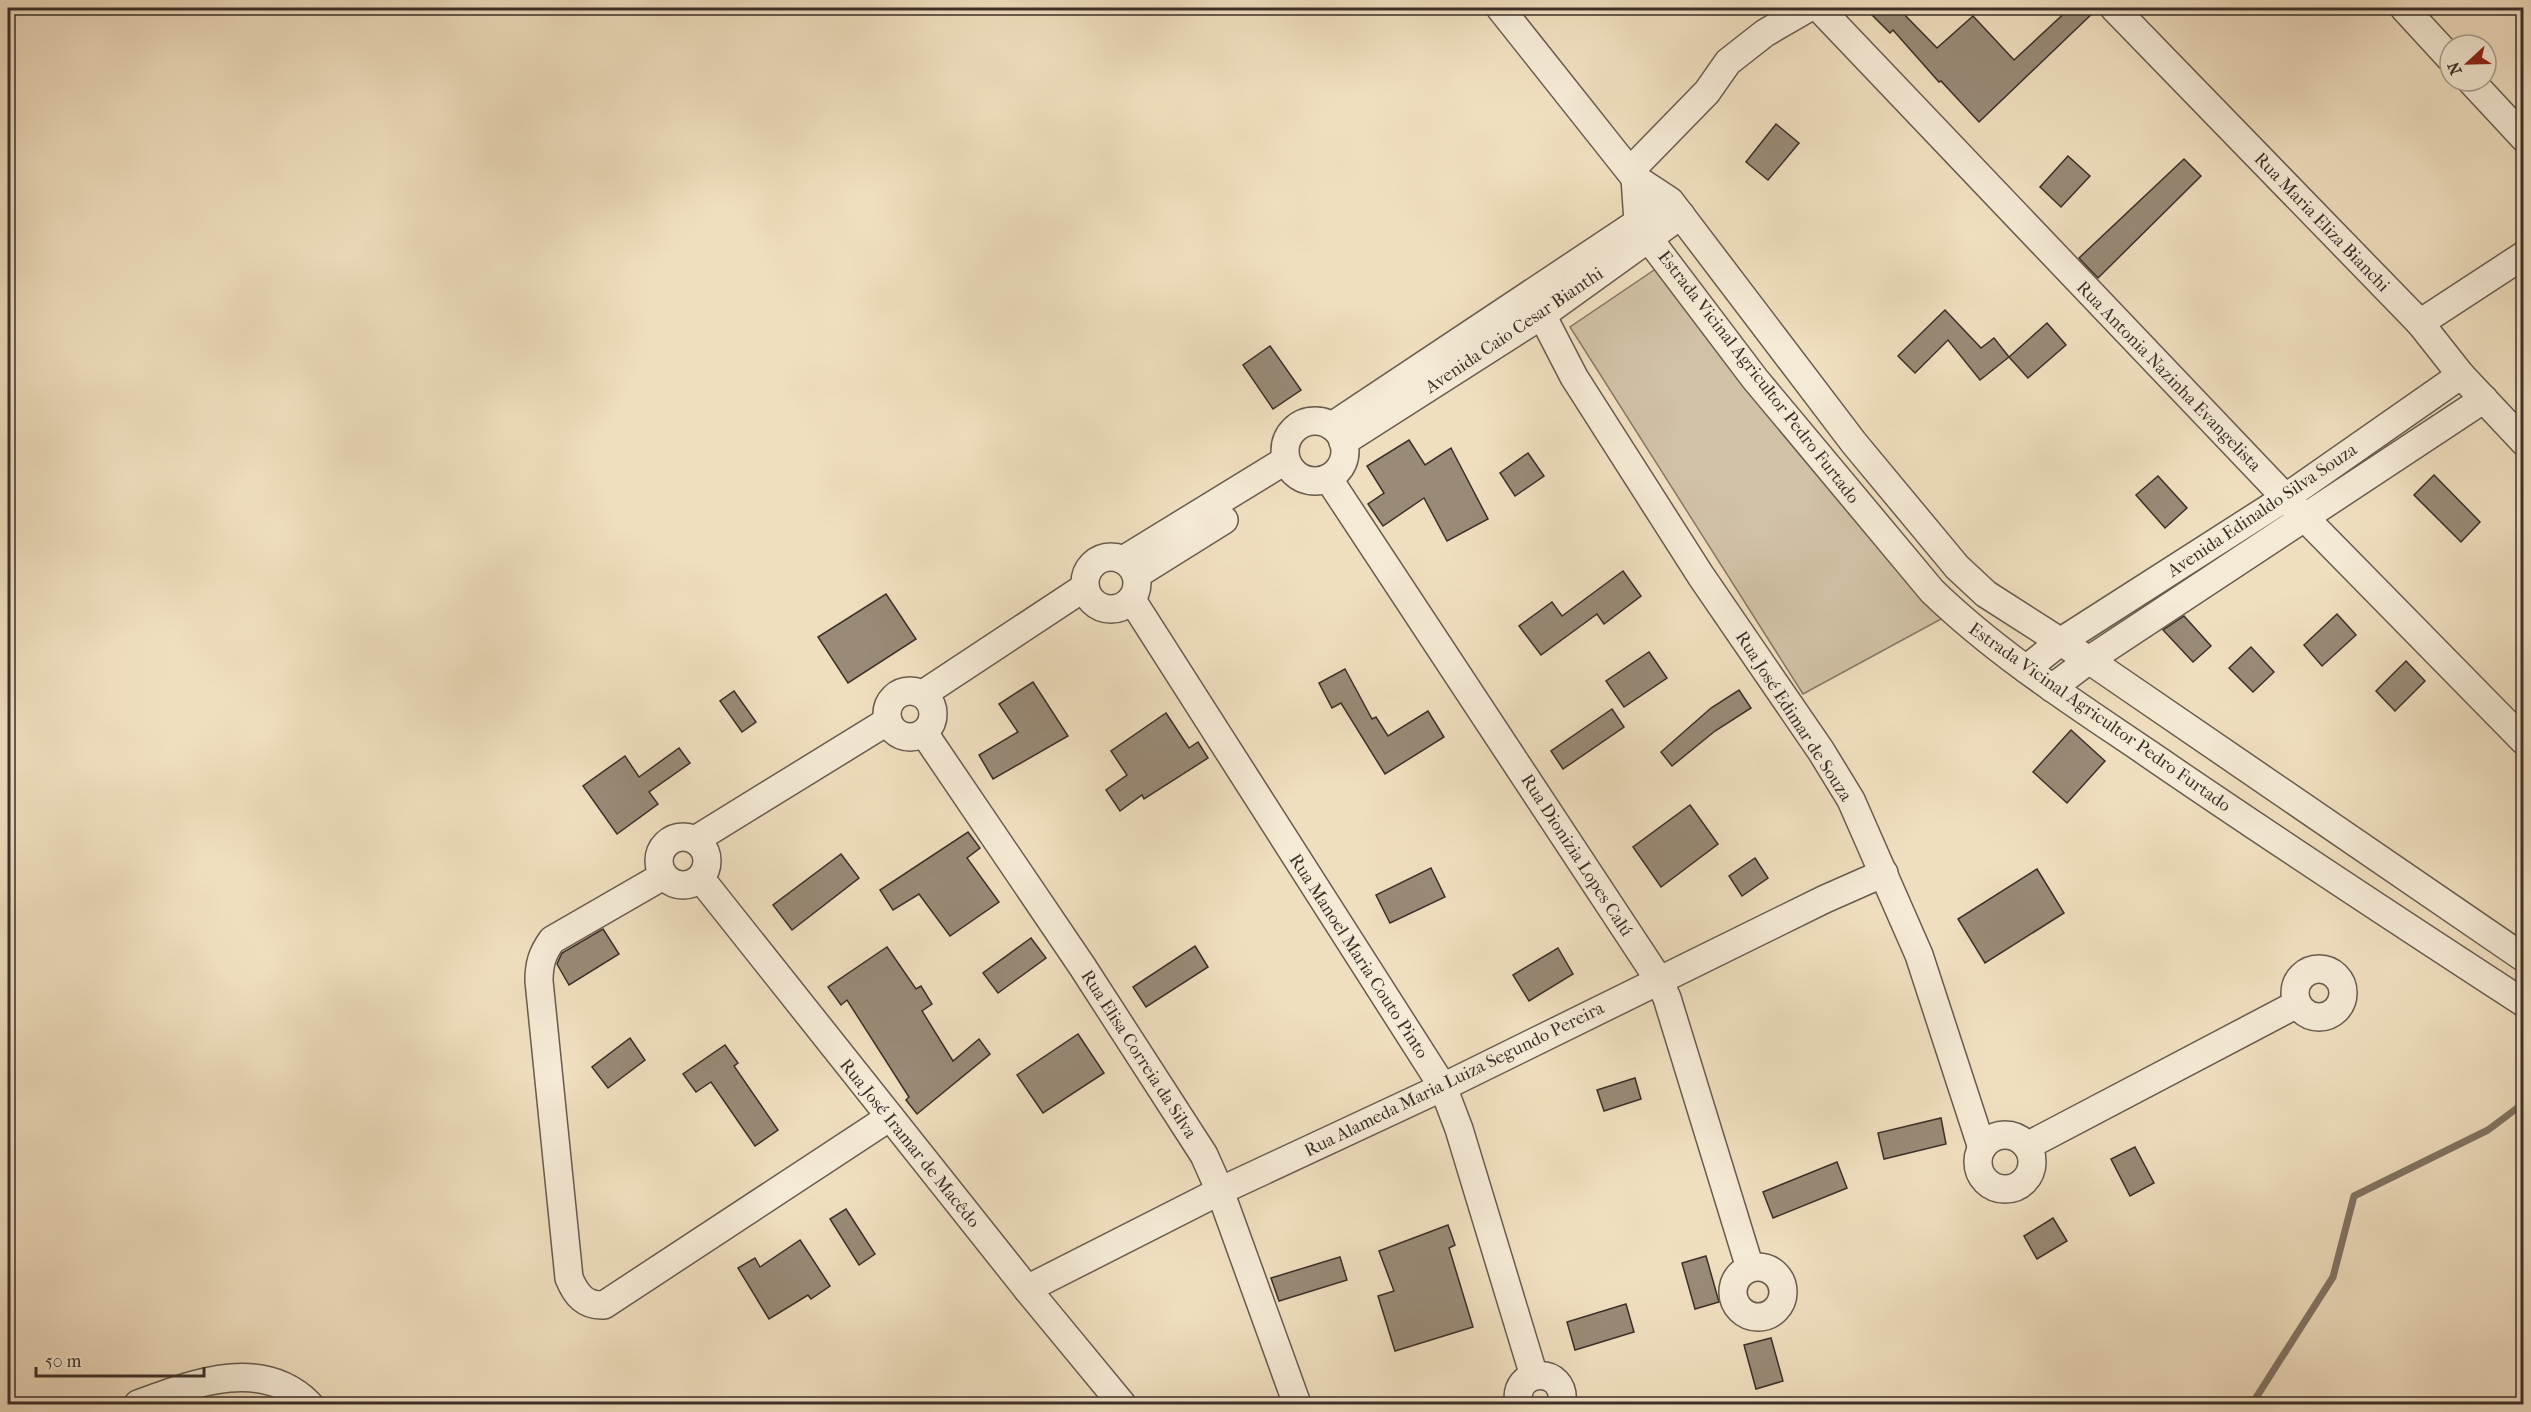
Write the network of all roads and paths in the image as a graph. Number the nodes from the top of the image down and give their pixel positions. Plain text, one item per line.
1 (1500, 8) edge
2 (1808, 8) edge
3 (1819, 8) edge
4 (2114, 8) edge
5 (2404, 8) edge
6 (2438, 45) edge
7 (2482, 93) edge
8 (2523, 138) edge
9 (1632, 175) junction
10 (1676, 208) junction
11 (1643, 231) junction
12 (2523, 255) edge
13 (1542, 315) junction
14 (2420, 323) junction
15 (2461, 375) junction
16 (2484, 399) junction
17 (1337, 434) junction
18 (2523, 442) edge
19 (1291, 468) junction
20 (1328, 478) junction
21 (2294, 507) junction
22 (1130, 578) junction
23 (1087, 593) junction
24 (2060, 642) junction
25 (2089, 660) junction
26 (2026, 669) junction
27 (2052, 688) junction
28 (927, 700) junction
29 (903, 730) junction
30 (2523, 741) edge
31 (701, 857) junction
32 (1884, 873) junction
33 (663, 876) junction
34 (2523, 958) edge
35 (1659, 980) junction
36 (2523, 1003) edge
37 (2297, 1004) dead end
38 (1443, 1088) junction
39 (890, 1117) junction
40 (2027, 1146) junction
41 (1982, 1148) junction
42 (1220, 1191) junction
43 (1750, 1268) dead end
44 (1027, 1289) junction
45 (1534, 1376) junction
46 (138, 1404) edge
47 (309, 1404) edge
48 (1122, 1404) edge
49 (1297, 1404) edge
50 (1519, 1404) edge
51 (1562, 1404) edge

1 - 9 street, Estrada Vicinal Agricultor Pedro Furtado
2 - 9 street
3 - 21 street, Rua Antonia Nazinha Evangelista
4 - 14 street, Rua Maria Eliza Bianchi
5 - 6 street
7 - 8 street
9 - 10 street, Estrada Vicinal Agricultor Pedro Furtado
9 - 11 street
10 - 11 street, Avenida Caio Cesar Bianthi
10 - 24 street, Estrada Vicinal Agricultor Pedro Furtado
11 - 13 street, Avenida Caio Cesar Bianthi
11 - 17 street, Avenida Caio Cesar Bianthi
11 - 26 street, Estrada Vicinal Agricultor Pedro Furtado
12 - 14 street
13 - 17 street, Avenida Caio Cesar Bianthi
13 - 32 street, Rua José Edimar de Souza
14 - 15 street, Rua Maria Eliza Bianchi
15 - 16 street, Rua Maria Eliza Bianchi
15 - 21 street, Avenida Edinaldo Silva Souza
16 - 18 street, Rua Maria Eliza Bianchi
16 - 21 street, Avenida Edinaldo Silva Souza
17 - 19 street
17 - 20 street
19 - 20 street
19 - 22 street
20 - 35 street, Rua Dionizia Lopes Calú
21 - 24 street, Avenida Edinaldo Silva Souza
21 - 25 street, Avenida Edinaldo Silva Souza
21 - 30 street, Rua Antonia Nazinha Evangelista
22 - 23 street
22 - 23 street
22 - 38 street, Rua Manoel Maria Couto Pinto
23 - 28 street
24 - 25 street, Estrada Vicinal Agricultor Pedro Furtado
24 - 26 street, Avenida Edinaldo Silva Souza
25 - 27 street, Avenida Edinaldo Silva Souza
25 - 34 street, Estrada Vicinal Agricultor Pedro Furtado
26 - 27 street, Estrada Vicinal Agricultor Pedro Furtado
27 - 36 street, Estrada Vicinal Agricultor Pedro Furtado
28 - 29 street
28 - 29 street
29 - 31 street
29 - 42 street, Rua Elisa Correia da Silva
31 - 33 street
31 - 33 street
31 - 39 street, Rua José Iramar de Macêdo
32 - 35 street, Rua Alameda Maria Luiza Segundo Pereira
32 - 41 street, Rua José Edimar de Souza
33 - 39 street
35 - 38 street, Rua Alameda Maria Luiza Segundo Pereira
35 - 43 street, Rua Dionizia Lopes Calú
37 - 40 street
38 - 42 street, Rua Alameda Maria Luiza Segundo Pereira
38 - 45 street, Rua Manoel Maria Couto Pinto
39 - 44 street, Rua José Iramar de Macêdo
40 - 41 street
40 - 41 street, Rua José Edimar de Souza
42 - 44 street, Rua Alameda Maria Luiza Segundo Pereira
42 - 49 street, Rua Elisa Correia da Silva
44 - 48 street, Rua José Iramar de Macêdo
45 - 50 street
45 - 51 street
46 - 47 street

